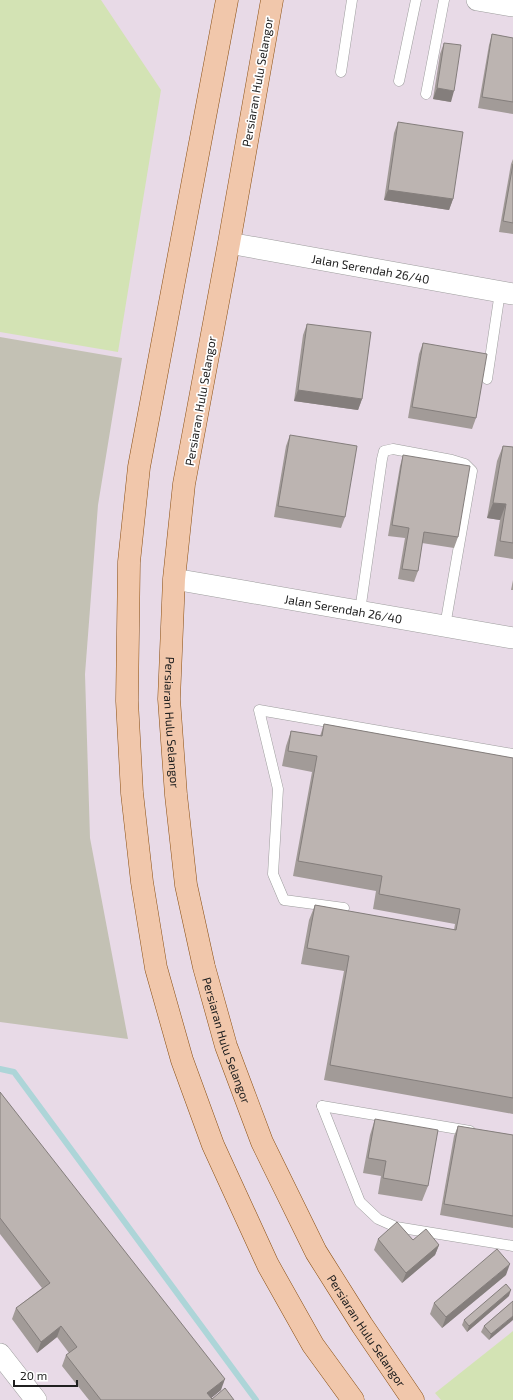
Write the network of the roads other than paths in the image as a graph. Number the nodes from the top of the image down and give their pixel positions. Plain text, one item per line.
1 (226, 0) edge
2 (272, 0) edge
3 (352, 0) edge
4 (416, 0) edge
5 (444, 0) edge
6 (481, 0) edge
7 (513, 6) edge
8 (341, 72) dead end
9 (399, 81) dead end
10 (426, 94) dead end
11 (229, 243) junction
12 (507, 293) edge
13 (488, 379) dead end
14 (174, 579) junction
15 (360, 611) junction
16 (444, 626) junction
17 (513, 638) edge
18 (513, 754) edge
19 (344, 908) dead end
20 (482, 1133) edge
21 (513, 1246) edge
22 (0, 1354) edge
23 (36, 1400) edge
24 (353, 1400) edge
25 (413, 1400) edge

1 - 24 main road
2 - 11 main road, Persiaran Hulu Selangor
3 - 8 lane
4 - 9 lane
5 - 10 lane
6 - 7 street
11 - 12 street, Jalan Serendah 26/40
11 - 14 main road, Persiaran Hulu Selangor
12 - 13 lane
14 - 15 street, Jalan Serendah 26/40
14 - 25 main road, Persiaran Hulu Selangor
15 - 16 street, Jalan Serendah 26/40
15 - 16 lane
16 - 17 street, Jalan Serendah 26/40
18 - 19 lane
20 - 21 lane
22 - 23 street

